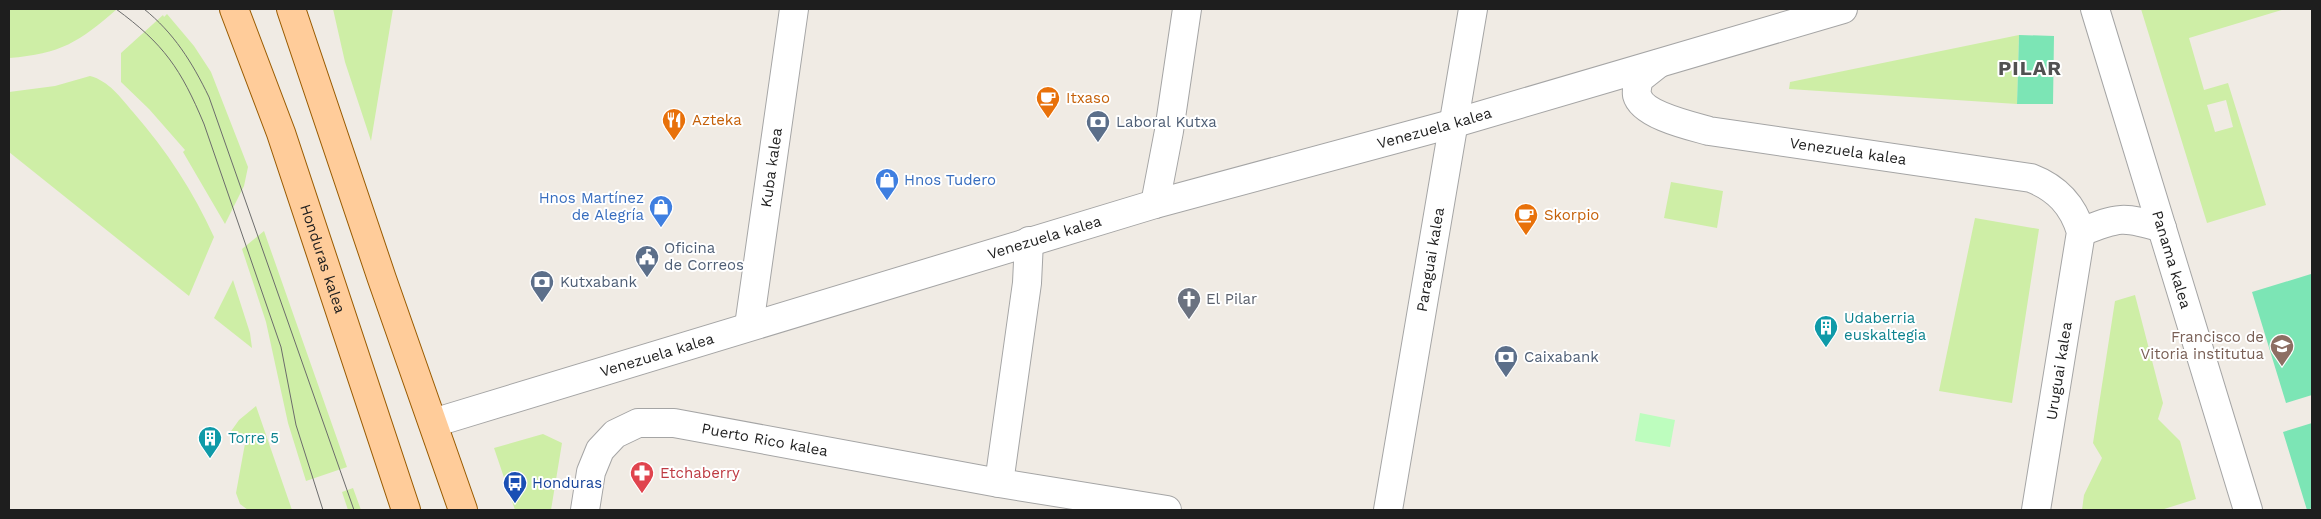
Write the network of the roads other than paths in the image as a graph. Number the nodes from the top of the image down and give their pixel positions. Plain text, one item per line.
1 (234, 9) edge
2 (291, 9) edge
3 (794, 9) edge
4 (1187, 9) edge
5 (1473, 9) edge
6 (1843, 9) edge
7 (2095, 9) edge
8 (1658, 64) junction
9 (1455, 123) junction
10 (1155, 204) junction
11 (2162, 228) junction
12 (2082, 232) junction
13 (1029, 241) junction
14 (749, 326) junction
15 (433, 422) junction
16 (999, 483) junction
17 (406, 510) edge
18 (463, 510) edge
19 (585, 510) edge
20 (1167, 510) edge
21 (1388, 510) edge
22 (2036, 510) edge
23 (2248, 510) edge

1 - 17 main road, Honduras kalea
2 - 15 main road
3 - 14 street, Kuba kalea
4 - 10 street
5 - 9 street, Paraguai kalea
6 - 8 street, Venezuela kalea
7 - 11 street, Panama kalea
8 - 9 street, Venezuela kalea
8 - 12 street, Venezuela kalea
9 - 10 street, Venezuela kalea
9 - 21 street, Paraguai kalea
10 - 13 street, Venezuela kalea
11 - 12 street
11 - 23 street, Panama kalea
12 - 22 street, Uruguai kalea
13 - 14 street, Venezuela kalea
13 - 16 street
14 - 15 street, Venezuela kalea
15 - 18 main road
16 - 19 street, Puerto Rico kalea
16 - 20 street, Puerto Rico kalea

